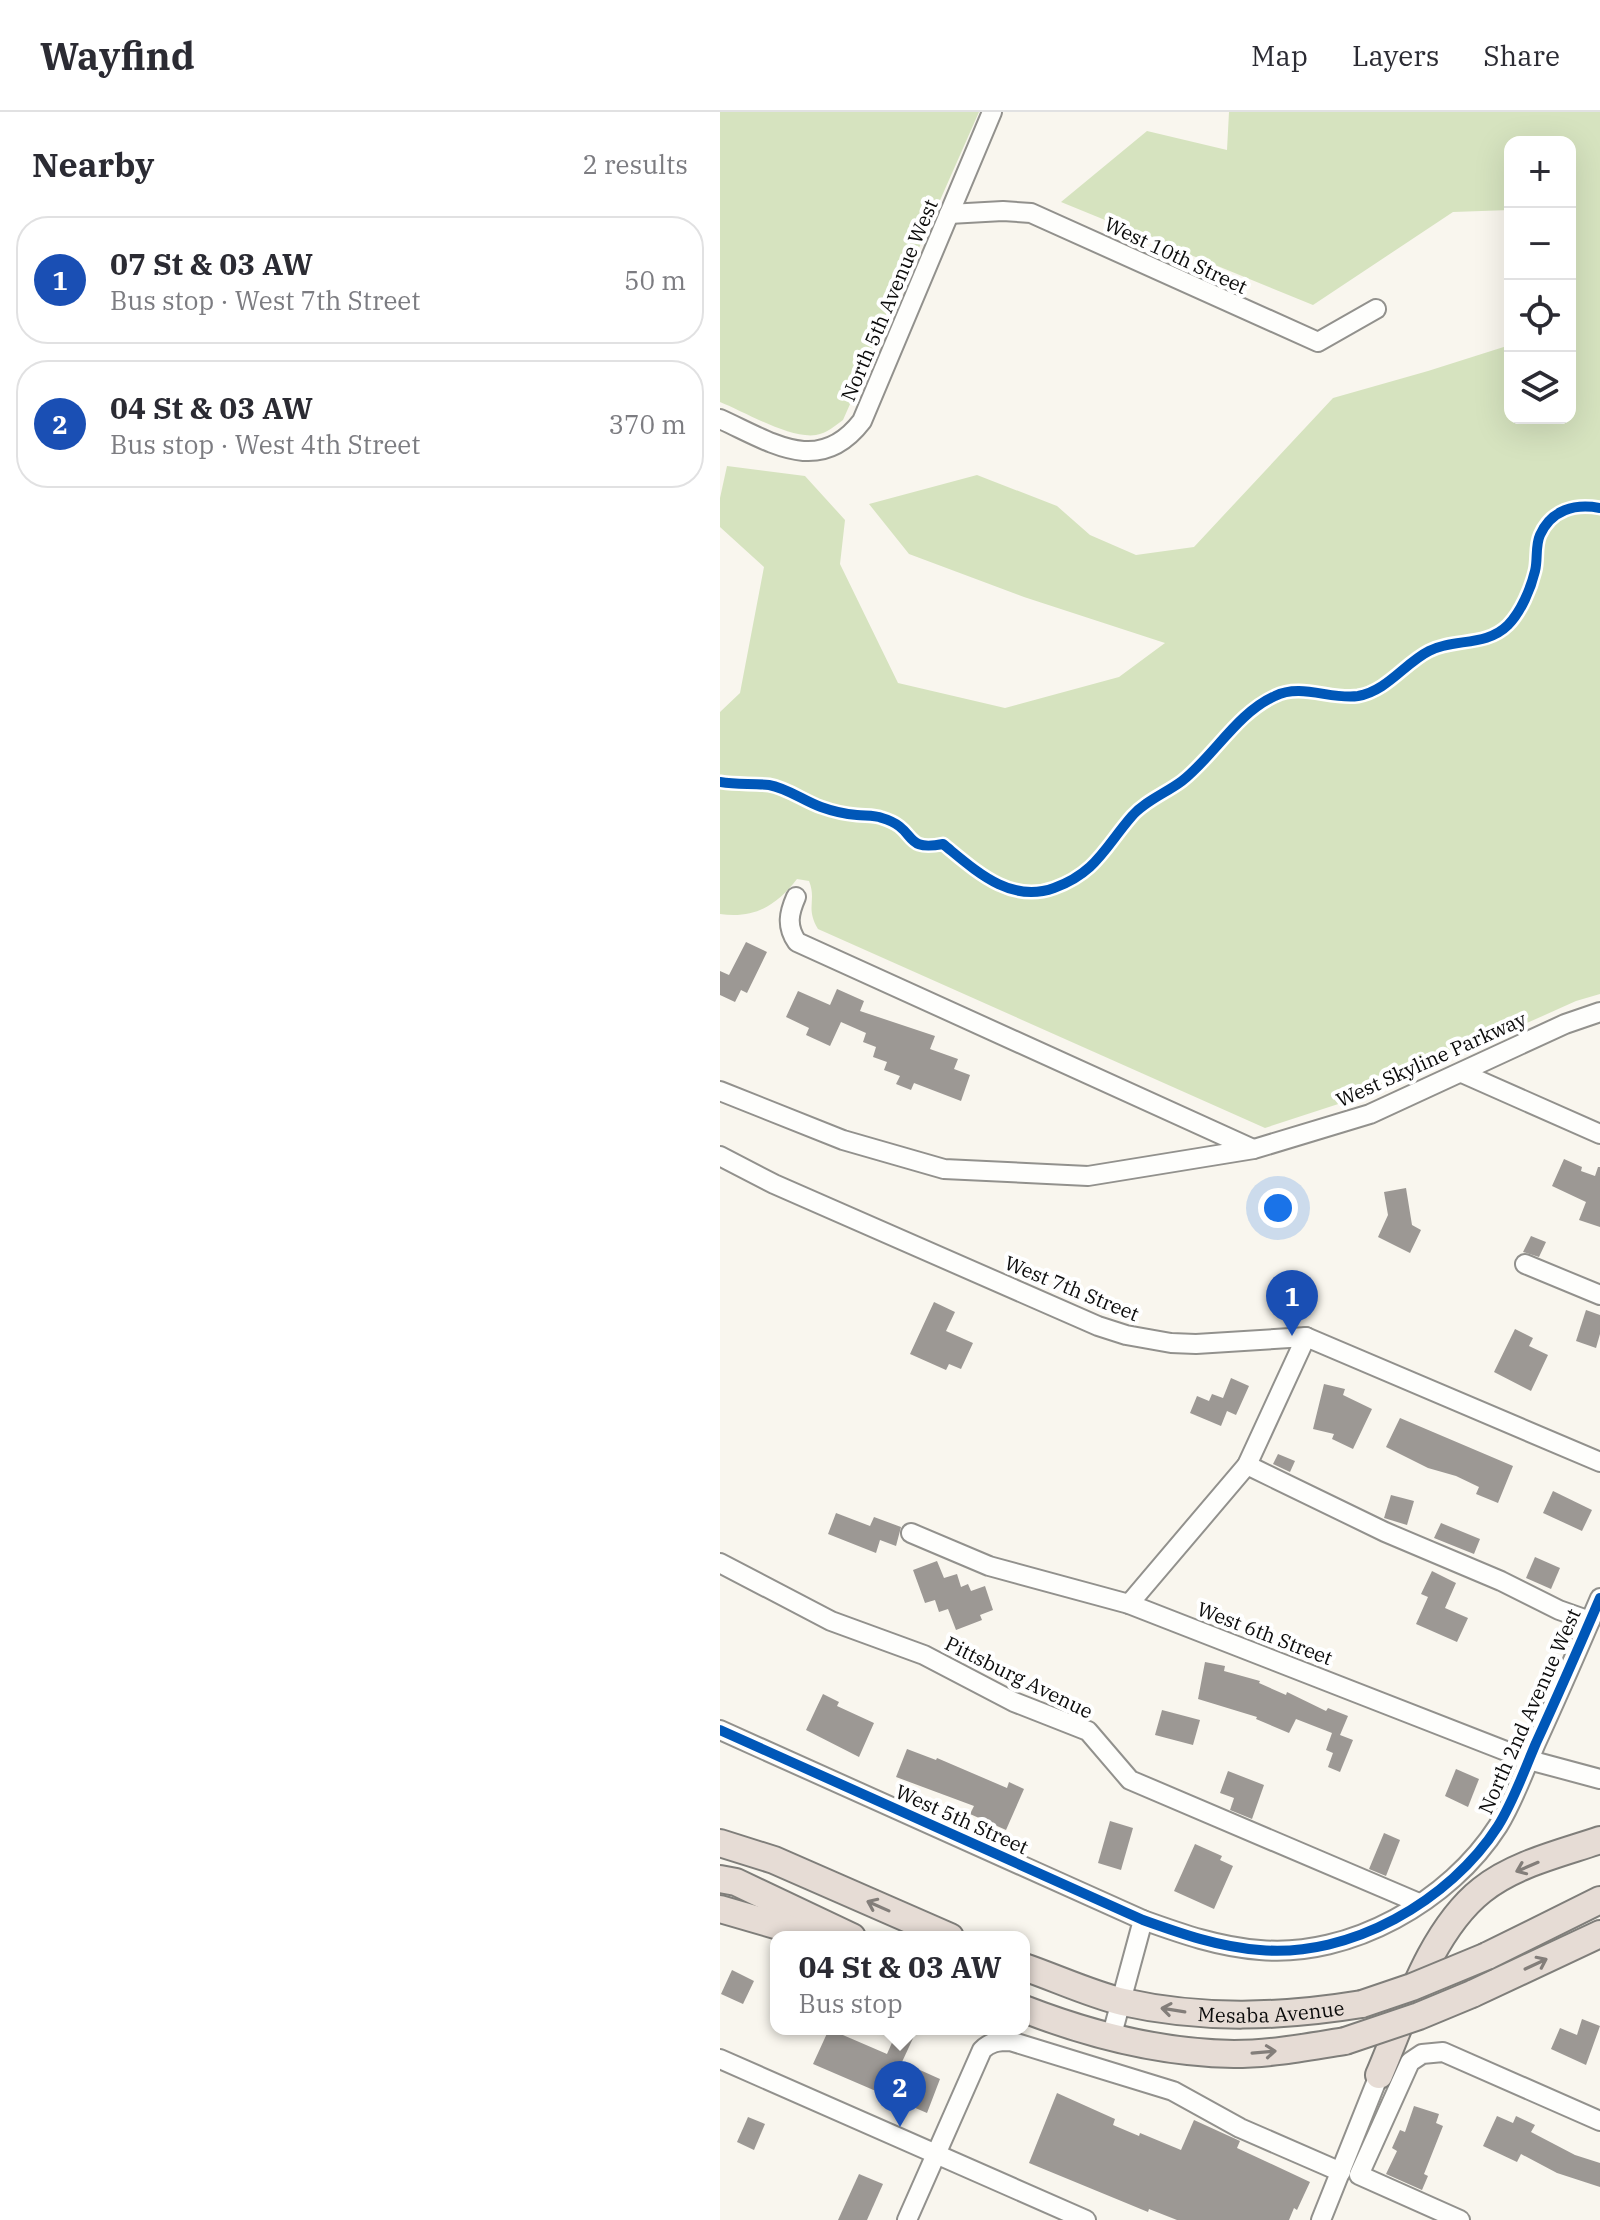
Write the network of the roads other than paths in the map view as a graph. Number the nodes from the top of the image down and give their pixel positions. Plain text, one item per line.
1 (992, 112) edge
2 (949, 214) junction
3 (1376, 309) dead end
4 (720, 419) edge
5 (796, 897) dead end
6 (1600, 1012) edge
7 (1462, 1073) junction
8 (720, 1091) edge
9 (1600, 1134) edge
10 (1254, 1149) junction
11 (720, 1156) edge
12 (1525, 1264) dead end
13 (1600, 1295) edge
14 (1306, 1337) junction
15 (1600, 1462) edge
16 (1247, 1465) junction
17 (911, 1533) dead end
18 (720, 1563) edge
19 (1600, 1598) edge
20 (1129, 1604) junction
21 (1590, 1621) junction
22 (720, 1730) edge
23 (1529, 1760) junction
24 (1600, 1779) edge
25 (1600, 1840) edge
26 (725, 1846) edge
27 (720, 1879) edge
28 (1600, 1900) edge
29 (1419, 1903) junction
30 (720, 1909) edge
31 (1143, 1920) junction
32 (796, 1931) edge
33 (839, 1931) edge
34 (936, 1931) edge
35 (1600, 1934) edge
36 (1190, 1937) joint
37 (1030, 1969) edge
38 (1120, 2001) junction
39 (1030, 2011) edge
40 (1111, 2038) junction
41 (720, 2059) edge
42 (1379, 2075) joint
43 (1600, 2121) edge
44 (934, 2155) junction
45 (1350, 2173) junction
46 (912, 2218) edge
47 (1086, 2220) edge
48 (1321, 2220) edge
49 (1460, 2220) edge

1 - 2 street, North 5th Avenue West
2 - 3 street, West 10th Street
2 - 4 street, North 5th Avenue West
5 - 10 street
6 - 7 street, West Skyline Parkway
7 - 9 street
7 - 10 street, West Skyline Parkway
8 - 10 street, West Skyline Parkway
11 - 14 street, West 7th Street
12 - 13 street
14 - 15 street, West 7th Street
14 - 16 street
16 - 20 street
16 - 21 street
17 - 20 street, West 6th Street
18 - 29 street, Pittsburg Avenue
19 - 21 street, North 2nd Avenue West
20 - 23 street, West 6th Street
21 - 23 street, North 2nd Avenue West
22 - 31 street, West 5th Street
23 - 24 street, West 6th Street
23 - 29 street, North 2nd Avenue West
25 -> 42 highway
34 -> 26 highway
27 - 33 highway
28 -> 38 highway, Mesaba Avenue, bridge
29 - 36 street, North 2nd Avenue West
30 - 32 highway
31 - 36 street, West 5th Street
31 - 38 street
40 -> 35 highway, Mesaba Avenue, bridge
37 - 38 highway, Mesaba Avenue
38 - 40 street
39 - 40 highway, Mesaba Avenue
41 - 44 street
42 - 45 street
43 - 45 street
44 - 45 street
44 - 46 street
44 - 47 street
45 - 48 street
45 - 49 street

